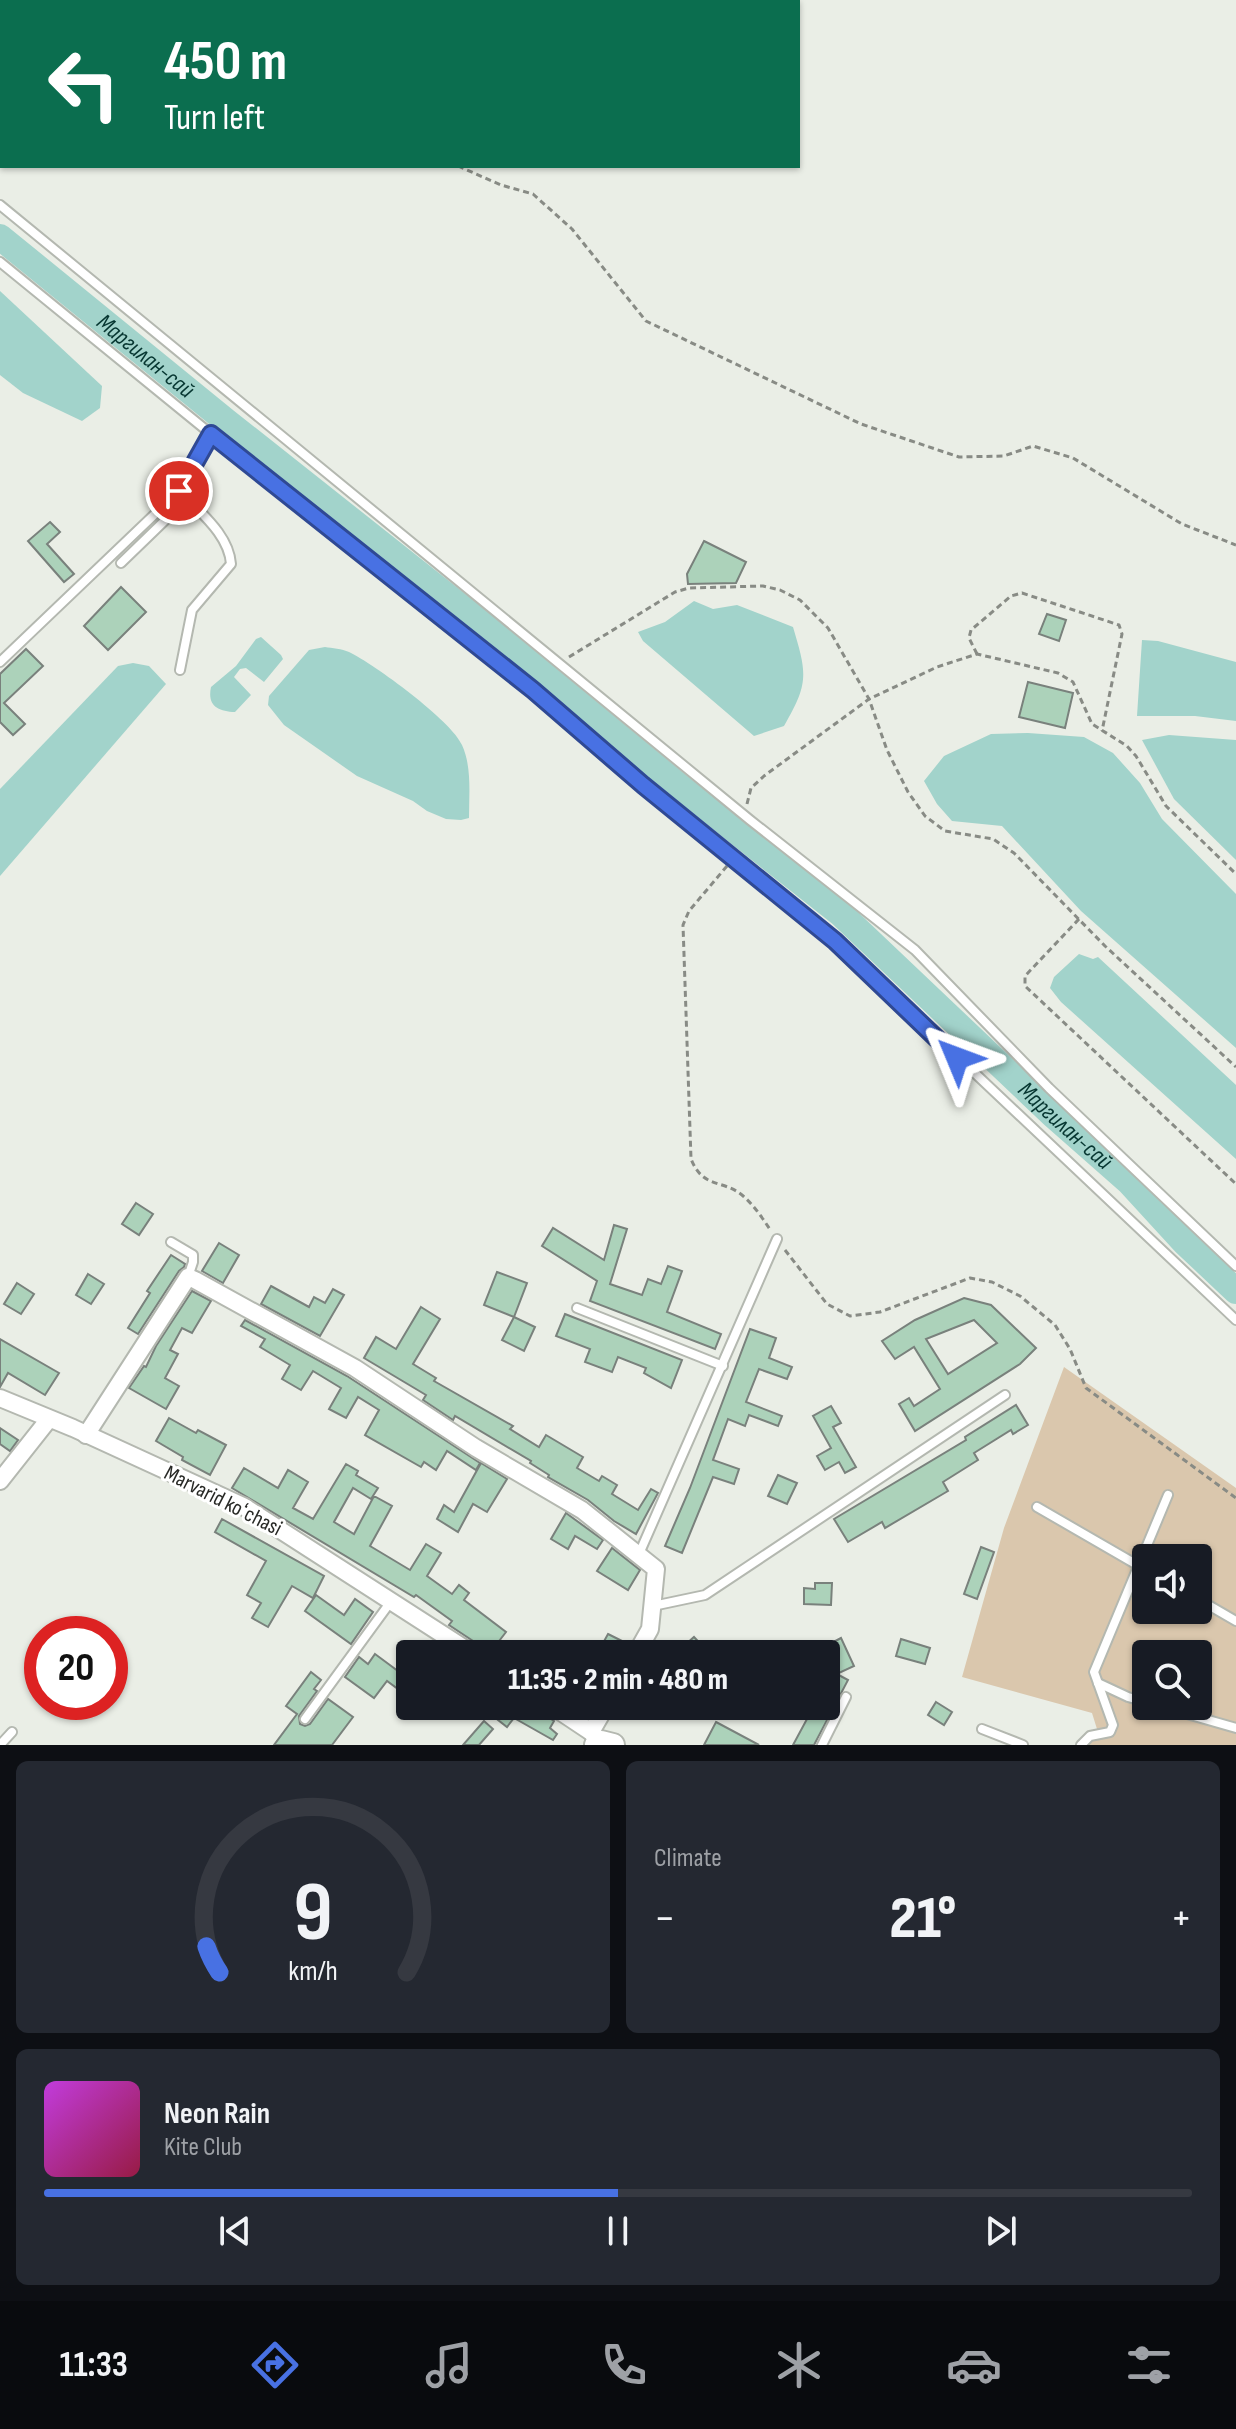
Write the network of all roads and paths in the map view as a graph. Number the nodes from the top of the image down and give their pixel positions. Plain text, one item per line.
1 (463, 168) edge
2 (0, 205) edge
3 (0, 262) edge
4 (211, 434) junction
5 (182, 494) junction
6 (1236, 545) edge
7 (121, 563) dead end
8 (977, 654) junction
9 (0, 662) edge
10 (558, 663) junction
11 (180, 670) dead end
12 (869, 699) junction
13 (1102, 731) junction
14 (750, 820) junction
15 (733, 859) junction
16 (1236, 874) edge
17 (1079, 919) junction
18 (1236, 1067) edge
19 (1236, 1184) edge
20 (777, 1239) junction
21 (171, 1242) dead end
22 (1236, 1266) edge
23 (188, 1277) junction
24 (577, 1308) dead end
25 (1236, 1320) edge
26 (723, 1366) junction
27 (1005, 1395) dead end
28 (0, 1398) edge
29 (49, 1419) junction
30 (86, 1435) junction
31 (0, 1481) edge
32 (1168, 1495) dead end
33 (1236, 1498) edge
34 (1037, 1507) dead end
35 (1150, 1544) edge
36 (639, 1555) junction
37 (1132, 1561) edge
38 (1132, 1589) edge
39 (392, 1600) junction
40 (653, 1606) junction
41 (1212, 1607) edge
42 (1236, 1621) edge
43 (452, 1640) edge
44 (644, 1640) edge
45 (1098, 1683) junction
46 (846, 1697) dead end
47 (1132, 1698) edge
48 (305, 1719) dead end
49 (571, 1720) edge
50 (604, 1720) edge
51 (1212, 1720) edge
52 (1235, 1726) edge
53 (982, 1729) dead end
54 (12, 1732) dead end
55 (600, 1741) edge
56 (0, 1745) edge
57 (822, 1745) edge
58 (1023, 1745) edge
59 (1081, 1745) edge

1 - 6 path
2 - 10 lane
3 - 4 lane
4 - 5 lane
4 - 15 lane
5 - 7 lane
5 - 9 lane
5 - 11 lane
8 - 12 path
8 - 13 path
8 - 13 path
10 - 12 path
10 - 14 lane
12 - 14 path
12 - 17 path
13 - 16 path
14 - 22 lane
15 - 20 path
15 - 25 lane
17 - 18 path
17 - 19 path
20 - 26 lane
20 - 33 path
21 - 23 lane
23 - 30 street
23 - 36 street
24 - 26 lane
26 - 36 lane
27 - 40 lane
28 - 29 street, Marvarid koʻchasi
29 - 30 street, Marvarid koʻchasi
29 - 31 street
30 - 39 street, Marvarid koʻchasi
32 - 35 lane
34 - 37 lane
36 - 40 street
38 - 45 lane
39 - 43 street, Marvarid koʻchasi
39 - 48 lane
40 - 44 street
41 - 42 lane
45 - 47 lane
45 - 59 lane
46 - 57 lane
49 - 55 street
50 - 55 street
51 - 52 lane
53 - 58 lane
54 - 56 lane

